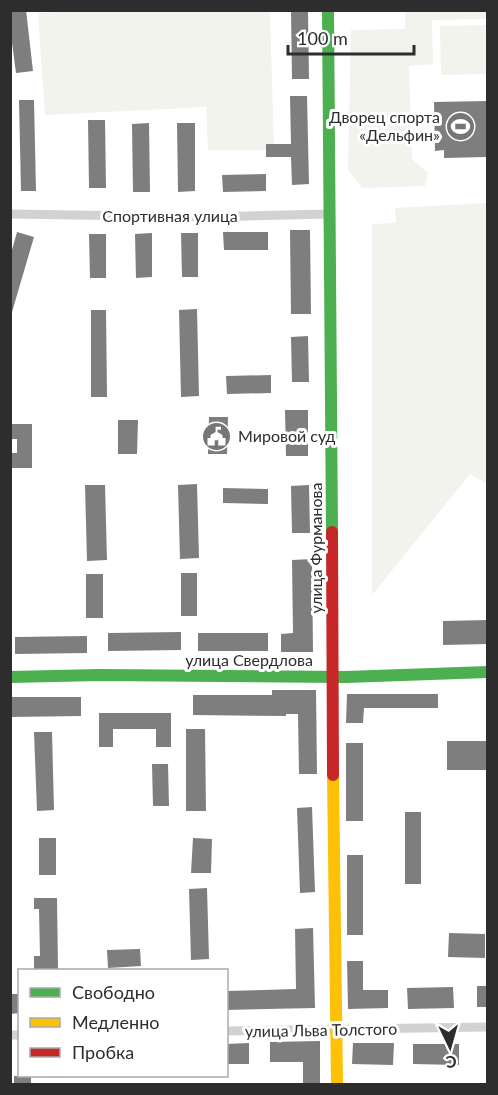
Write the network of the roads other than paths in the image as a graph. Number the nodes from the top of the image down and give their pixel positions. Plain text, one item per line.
1 (328, 10) edge
2 (10, 214) edge
3 (329, 214) junction
4 (488, 672) edge
5 (10, 677) edge
6 (333, 677) junction
7 (488, 1027) edge
8 (337, 1029) junction
9 (228, 1031) edge
10 (337, 1084) edge

1 - 3 main road, улица Фурманова
2 - 3 street, Спортивная улица
3 - 6 main road, улица Фурманова
4 - 6 main road, улица Свердлова
5 - 6 main road, улица Свердлова
6 - 8 main road, улица Фурманова
7 - 8 street, улица Льва Толстого
8 - 9 street, улица Льва Толстого
8 - 10 main road, улица Фурманова

